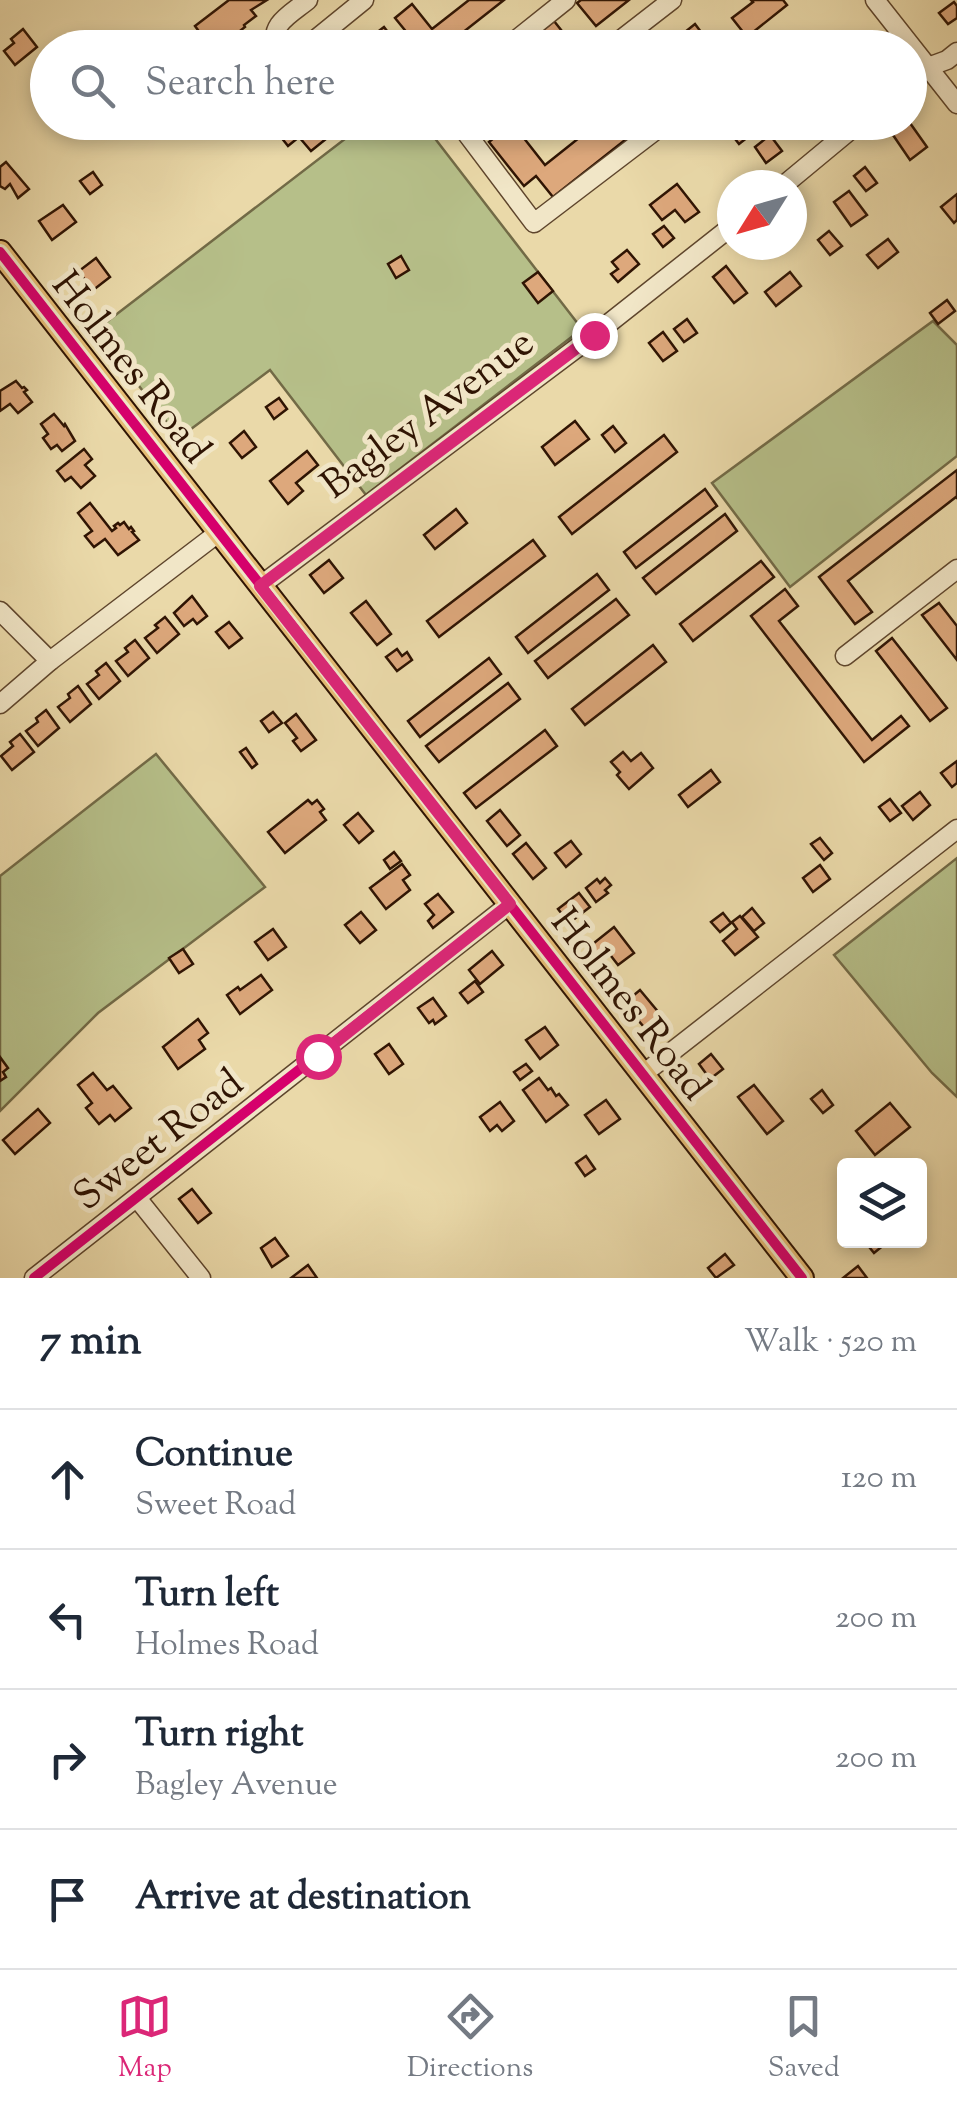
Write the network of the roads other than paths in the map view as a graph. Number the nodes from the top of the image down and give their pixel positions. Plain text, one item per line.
1 (308, 0) edge
2 (364, 0) edge
3 (566, 0) edge
4 (672, 0) edge
5 (875, 0) edge
6 (274, 30) edge
7 (327, 30) edge
8 (528, 30) edge
9 (632, 30) edge
10 (899, 30) edge
11 (957, 52) edge
12 (928, 67) joint
13 (957, 104) edge
14 (472, 140) edge
15 (643, 140) edge
16 (838, 140) edge
17 (802, 170) edge
18 (717, 238) edge
19 (0, 252) edge
20 (218, 533) junction
21 (957, 570) edge
22 (260, 586) junction
23 (0, 611) edge
24 (845, 656) dead end
25 (50, 661) junction
26 (0, 704) edge
27 (957, 829) edge
28 (510, 904) junction
29 (642, 1075) junction
30 (136, 1198) junction
31 (34, 1278) edge
32 (200, 1278) edge
33 (802, 1278) edge

1 - 6 street
2 - 7 street
3 - 8 street
4 - 9 street
5 - 10 street
11 - 12 street
12 - 13 street
14 - 15 street
16 - 17 street
18 - 22 street, Bagley Avenue
19 - 20 main road, Holmes Road
20 - 22 main road, Holmes Road
20 - 25 street
21 - 24 street
22 - 28 main road, Holmes Road
23 - 25 street
25 - 26 street
27 - 29 street
28 - 29 main road, Holmes Road
28 - 30 street, Sweet Road
29 - 33 main road, Holmes Road
30 - 31 street, Sweet Road
30 - 32 street

